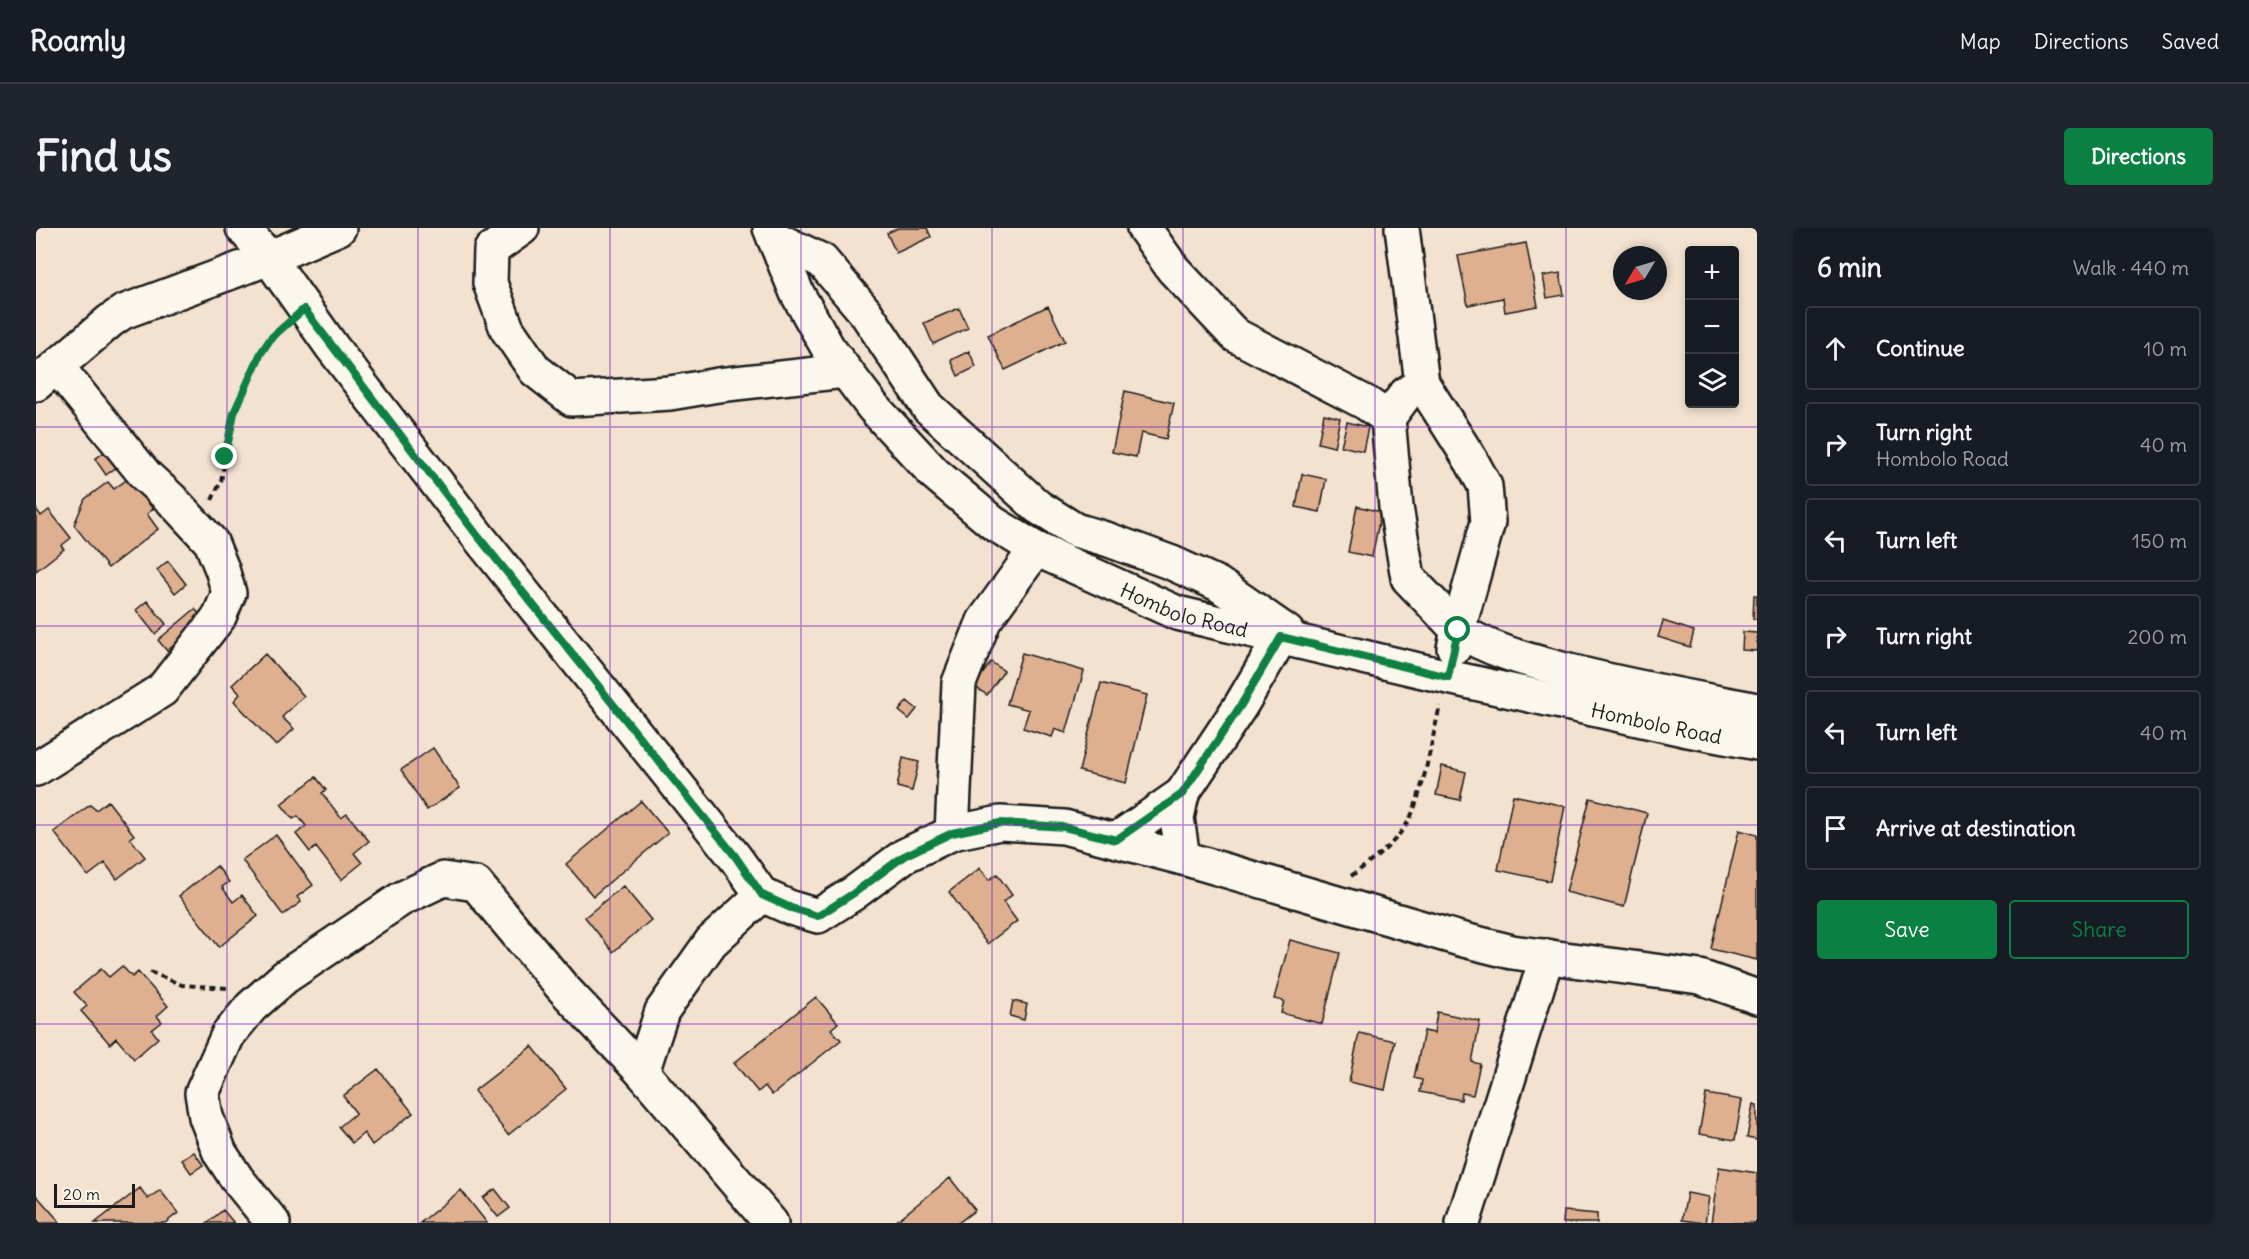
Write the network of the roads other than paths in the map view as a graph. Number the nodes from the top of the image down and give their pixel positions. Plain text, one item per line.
1 (243, 228) edge
2 (339, 228) edge
3 (522, 228) edge
4 (1144, 228) edge
5 (1402, 228) edge
6 (772, 233) edge
7 (269, 258) junction
8 (845, 371) junction
9 (47, 376) edge
10 (1422, 383) junction
11 (1388, 418) junction
12 (1036, 549) junction
13 (1458, 630) junction
14 (1291, 639) junction
15 (1448, 677) junction
16 (1757, 710) edge
17 (1757, 743) edge
18 (36, 769) edge
19 (1182, 794) junction
20 (952, 833) junction
21 (1116, 840) junction
22 (1183, 858) junction
23 (762, 895) junction
24 (1547, 956) junction
25 (1757, 997) edge
26 (642, 1072) junction
27 (273, 1223) edge
28 (771, 1223) edge
29 (1463, 1223) edge

1 - 7 street
2 - 7 street
3 - 8 street
4 - 11 street
5 - 10 street
6 - 8 street, Hombolo Road
6 - 14 street
7 - 9 street
7 - 23 street
8 - 12 street, Hombolo Road
9 - 18 street
10 - 11 street
10 - 13 street
11 - 13 street
12 - 14 street, Hombolo Road
12 - 20 street
13 - 15 street
13 - 16 street
14 - 15 street, Hombolo Road
14 - 19 street
15 - 17 street, Hombolo Road
19 - 21 street
19 - 22 street
20 - 21 street
20 - 23 street
21 - 22 street
22 - 24 street
23 - 26 street
24 - 25 street
24 - 29 street
26 - 27 street
26 - 28 street

